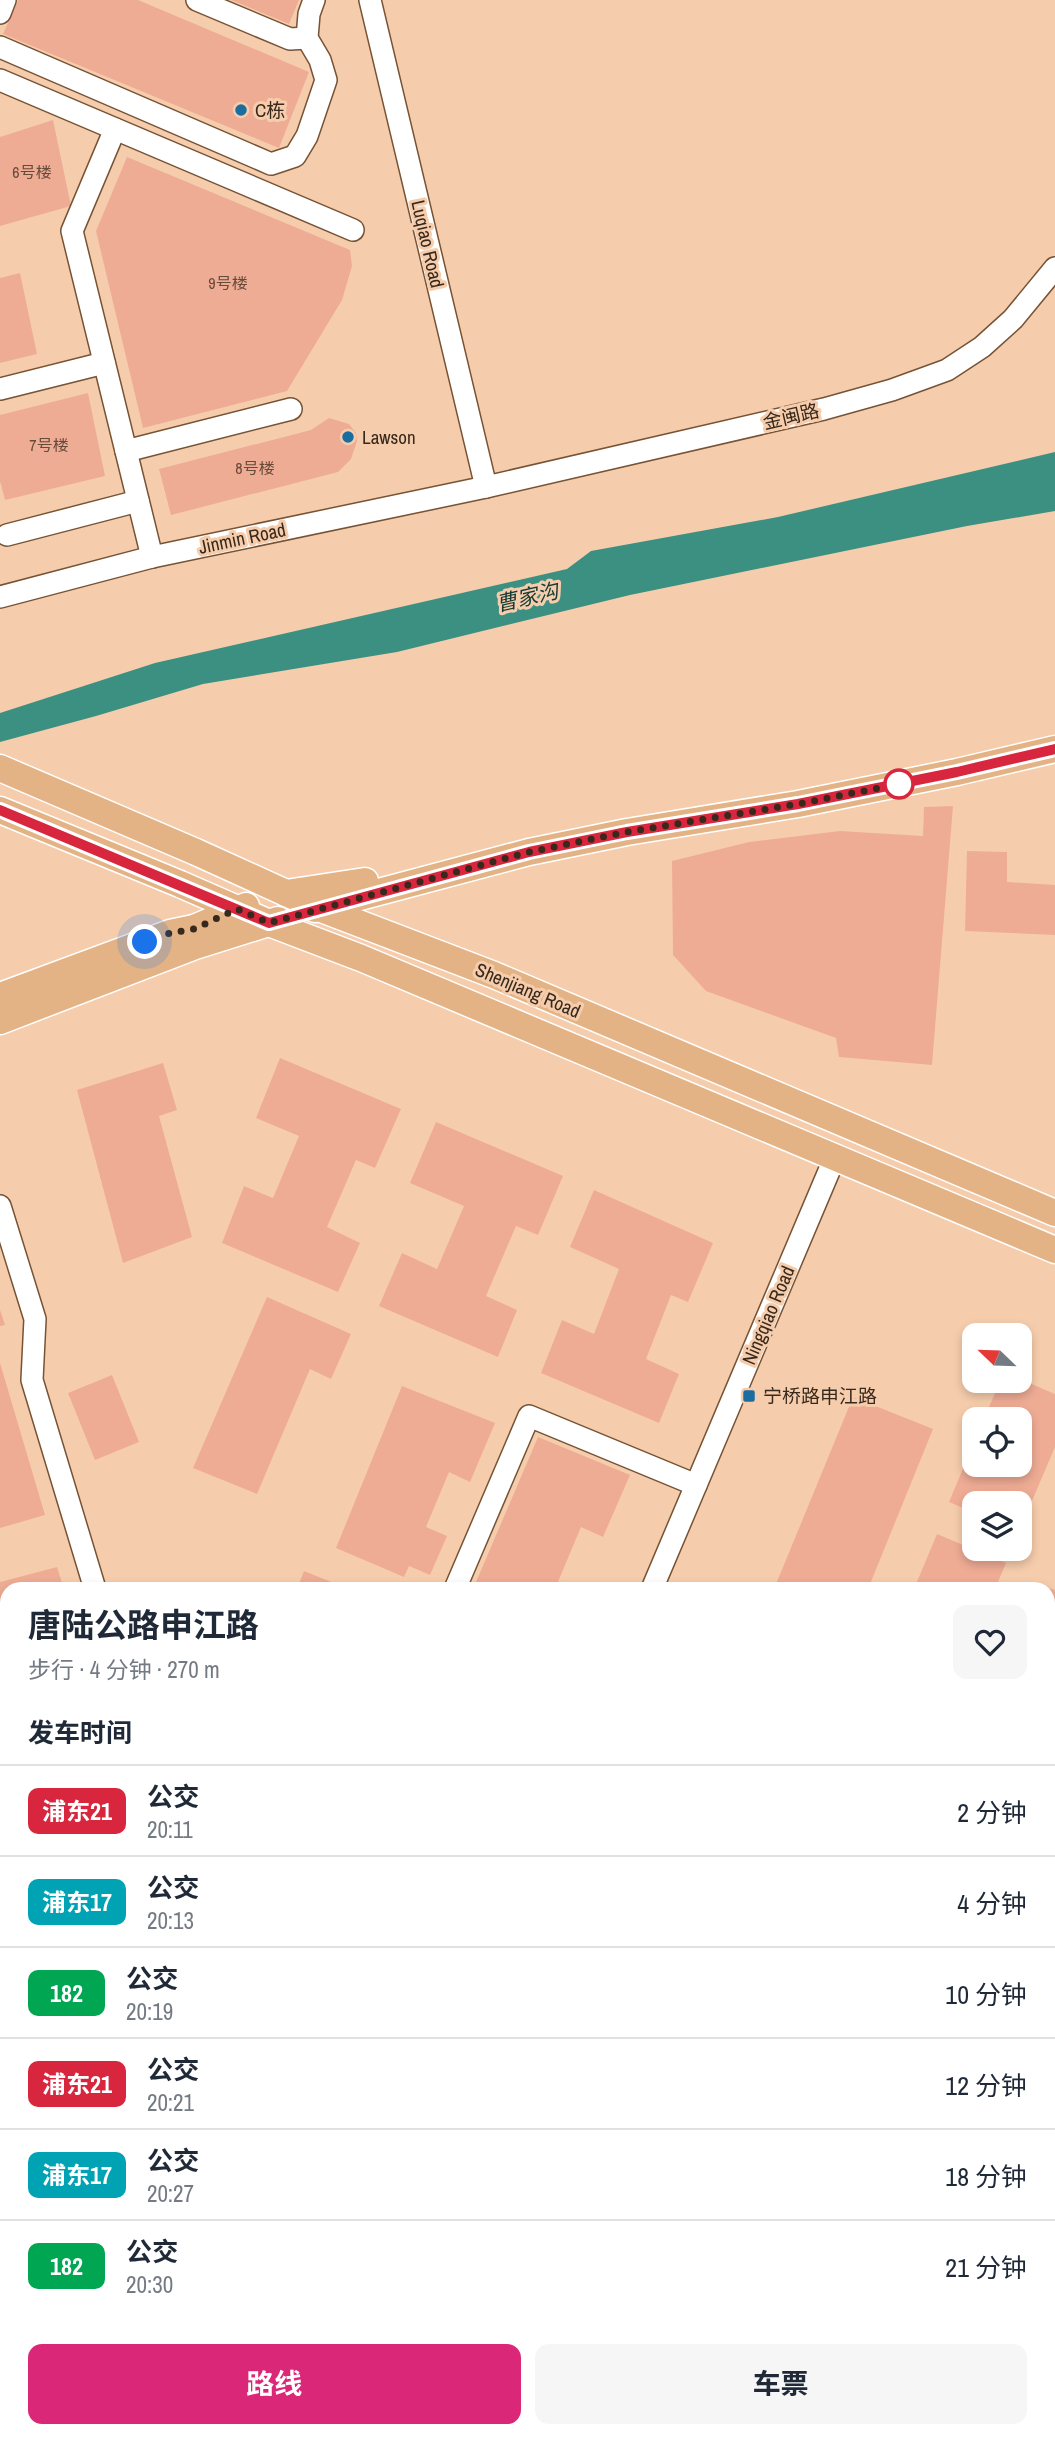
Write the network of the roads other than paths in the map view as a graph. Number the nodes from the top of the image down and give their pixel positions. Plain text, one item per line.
1 (5, 0) edge
2 (197, 0) edge
3 (314, 0) edge
4 (370, 0) edge
5 (0, 13) edge
6 (307, 38) junction
7 (0, 47) edge
8 (0, 80) edge
9 (114, 129) junction
10 (354, 230) dead end
11 (1055, 268) edge
12 (104, 363) junction
13 (0, 389) edge
14 (291, 409) dead end
15 (126, 451) junction
16 (486, 487) junction
17 (138, 500) junction
18 (8, 534) dead end
19 (152, 557) junction
20 (0, 597) edge
21 (1055, 735) edge
22 (1055, 749) edge
23 (0, 768) edge
24 (0, 810) edge
25 (285, 893) junction
26 (319, 908) junction
27 (237, 909) junction
28 (269, 923) junction
29 (0, 996) edge
30 (0, 1021) edge
31 (835, 1157) junction
32 (0, 1206) edge
33 (1055, 1213) edge
34 (1055, 1250) edge
35 (696, 1485) junction
36 (93, 1582) edge
37 (458, 1582) edge
38 (655, 1582) edge

1 - 5 street
2 - 6 street
3 - 6 street
4 - 16 street, Luqiao Road
6 - 7 street
8 - 9 street
9 - 10 street
9 - 12 street
11 - 16 street, 金闽路
12 - 13 street
12 - 15 street
14 - 15 street
15 - 17 street
16 - 19 street, Jinmin Road
17 - 18 street
17 - 19 street
19 - 20 street, Jinmin Road
21 - 25 main road
22 - 26 main road
23 - 25 main road, Shenjiang Road
24 - 27 main road, Shenjiang Road
25 - 26 main road, Shenjiang Road
25 - 27 main road
26 - 28 main road
26 - 33 main road, Shenjiang Road
27 - 28 main road, Shenjiang Road
27 - 29 main road
28 - 30 main road
28 - 31 main road, Shenjiang Road
31 - 34 main road, Shenjiang Road
31 - 35 street, Ningqiao Road
32 - 36 street
35 - 37 street
35 - 38 street, Ningqiao Road

